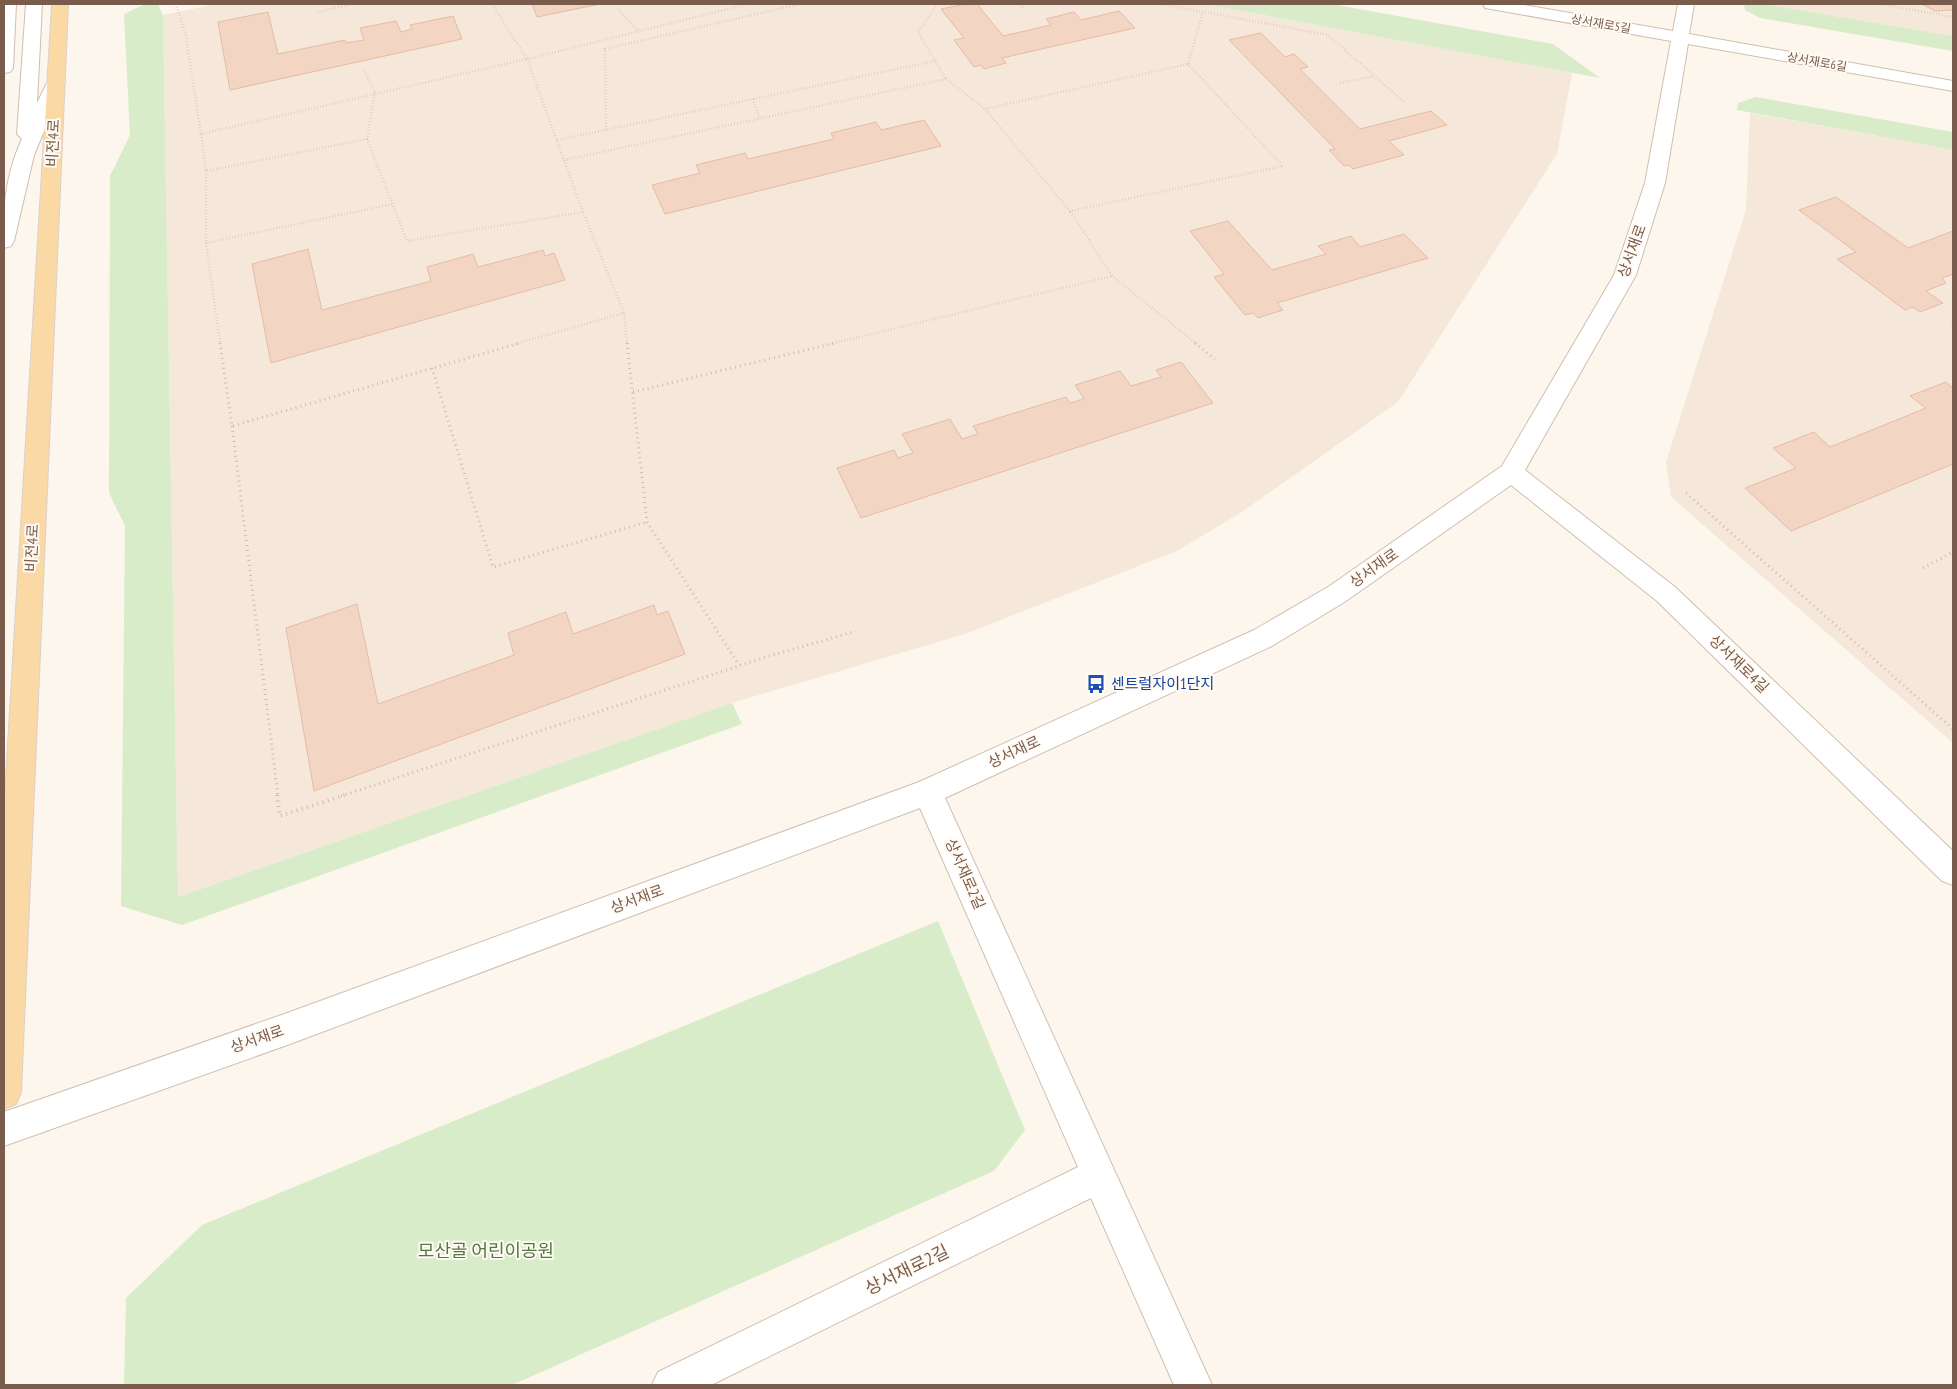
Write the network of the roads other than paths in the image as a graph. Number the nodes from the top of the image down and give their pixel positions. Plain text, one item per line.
1 (8, 4) edge
2 (34, 4) edge
3 (60, 4) edge
4 (1491, 4) edge
5 (1686, 4) edge
6 (1682, 38) junction
7 (4, 68) edge
8 (56, 81) junction
9 (1953, 86) edge
10 (24, 155) junction
11 (4, 241) edge
12 (1511, 472) junction
13 (928, 792) junction
14 (1953, 871) edge
15 (4, 1092) edge
16 (4, 1129) edge
17 (1100, 1175) junction
18 (716, 1375) edge
19 (671, 1385) edge
20 (1193, 1385) edge

1 - 7 street
2 - 10 street
3 - 8 main road, 비전4로
4 - 6 street, 상서재로5길
5 - 6 street, 상서재로
6 - 9 street, 상서재로6길
6 - 12 street, 상서재로
8 - 10 street
8 - 15 main road, 비전4로
10 - 11 street
12 - 13 street, 상서재로
12 - 14 street, 상서재로4길
13 - 16 street, 상서재로
13 - 17 street, 상서재로2길
17 - 18 street, 상서재로2길
17 - 20 street, 상서재로2길
18 - 19 street, 상서재로2길

